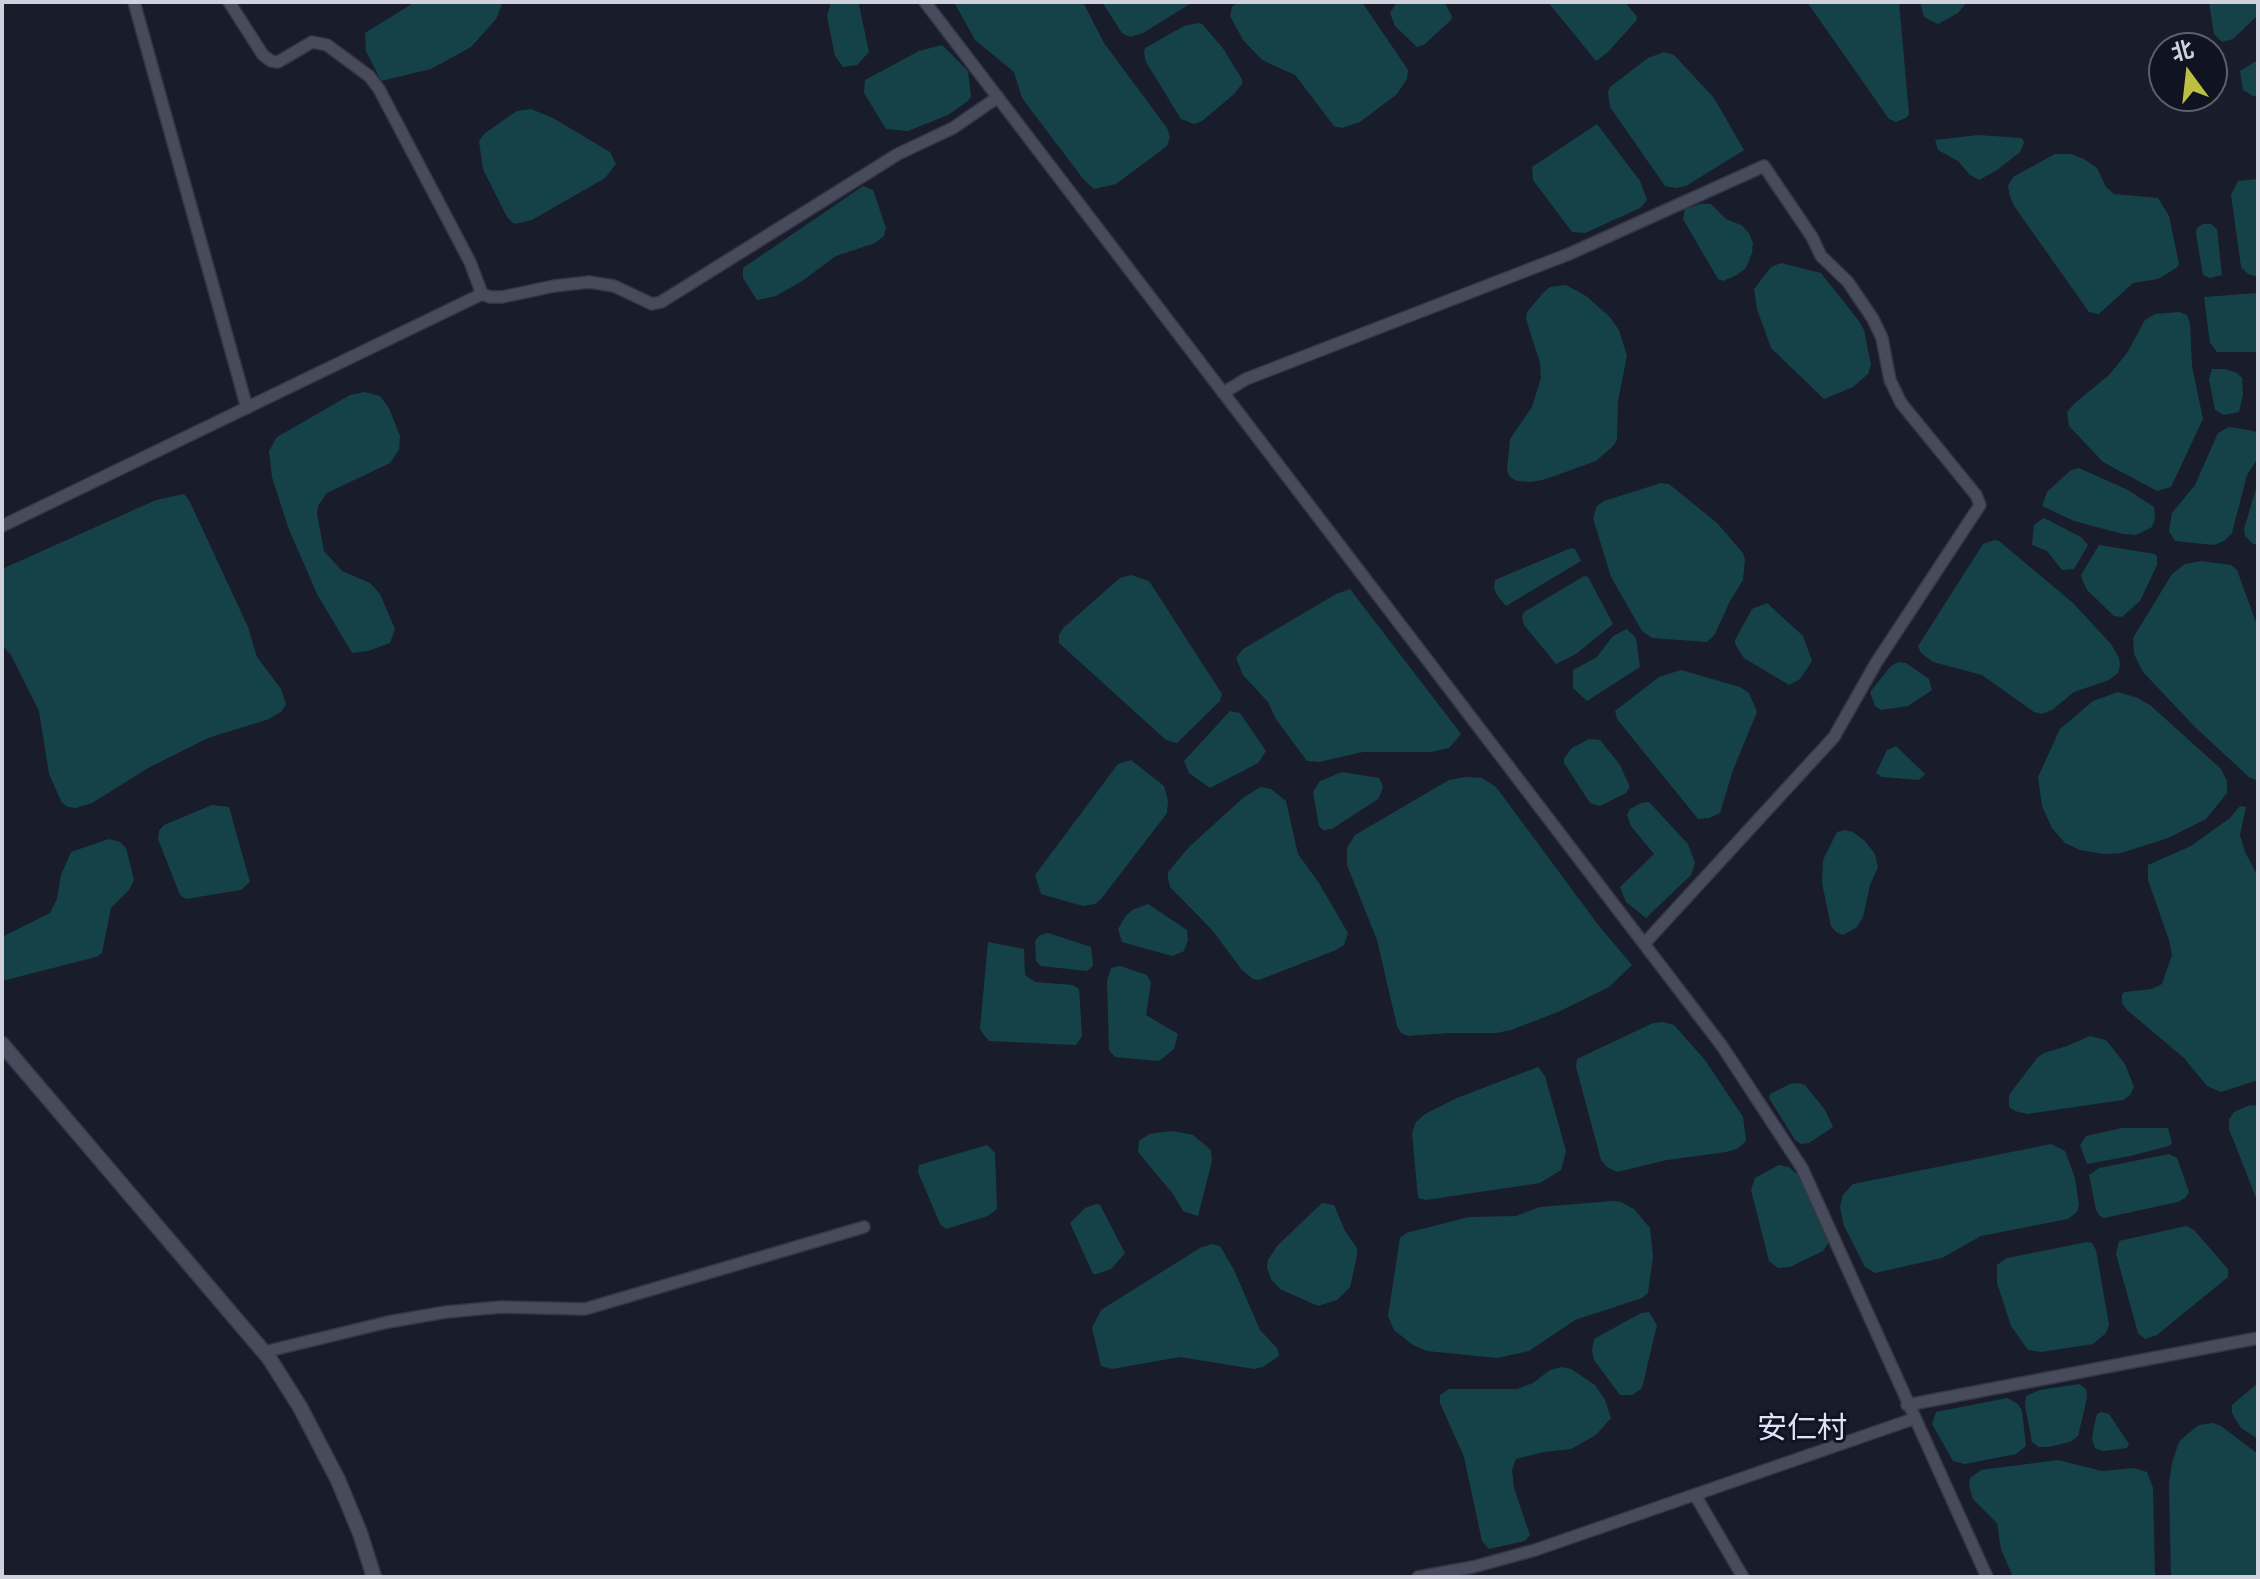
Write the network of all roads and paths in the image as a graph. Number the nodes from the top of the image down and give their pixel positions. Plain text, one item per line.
1 (134, 2) edge
2 (229, 2) edge
3 (925, 2) edge
4 (998, 97) junction
5 (482, 294) junction
6 (1223, 393) junction
7 (247, 408) junction
8 (2, 526) edge
9 (1644, 944) junction
10 (2, 1044) edge
11 (864, 1227) dead end
12 (2258, 1338) edge
13 (264, 1352) junction
14 (1907, 1405) junction
15 (1913, 1419) junction
16 (1695, 1495) junction
17 (374, 1577) edge
18 (1418, 1577) edge
19 (1743, 1577) edge
20 (1987, 1577) edge

1 - 7 street
2 - 5 street
3 - 4 street
4 - 5 street
4 - 6 street
5 - 7 street
6 - 9 street
6 - 9 street
7 - 8 street
9 - 14 street
10 - 13 street
11 - 13 street
12 - 14 street
13 - 17 street
14 - 15 street
15 - 16 street
15 - 20 street
16 - 18 street
16 - 19 street

